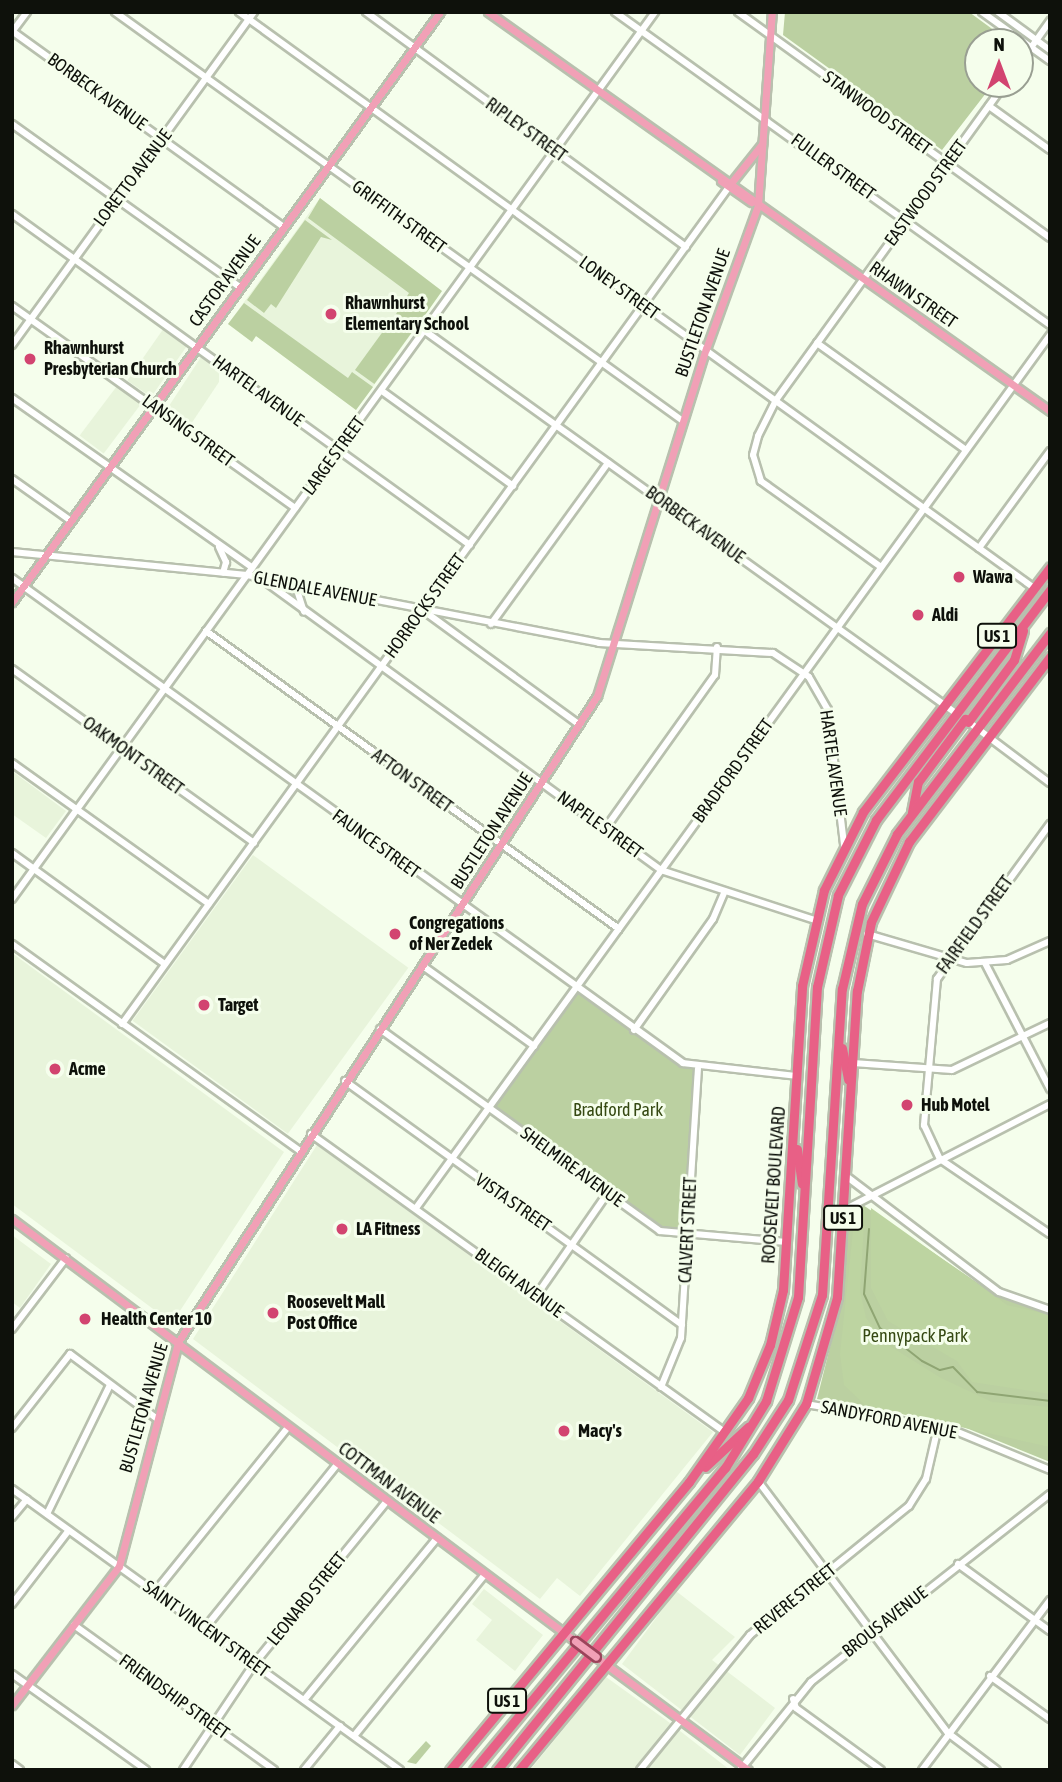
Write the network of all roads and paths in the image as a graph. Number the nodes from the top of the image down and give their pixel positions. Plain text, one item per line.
1 (27, 12) edge
2 (115, 12) edge
3 (239, 12) edge
4 (254, 12) edge
5 (366, 12) edge
6 (440, 12) edge
7 (488, 12) edge
8 (615, 12) edge
9 (655, 12) edge
10 (738, 12) edge
11 (772, 12) edge
12 (982, 12) edge
13 (998, 12) edge
14 (249, 19) junction
15 (1050, 22) edge
16 (1004, 28) edge
17 (642, 31) junction
18 (13, 32) edge
19 (770, 36) junction
20 (1036, 40) junction
21 (1034, 43) edge
22 (413, 48) junction
23 (1034, 49) edge
24 (1050, 50) edge
25 (1050, 61) edge
26 (206, 79) junction
27 (599, 91) junction
28 (994, 98) edge
29 (989, 106) junction
30 (370, 108) junction
31 (765, 120) junction
32 (12, 124) edge
33 (162, 139) junction
34 (763, 144) junction
35 (1050, 150) edge
36 (555, 151) junction
37 (947, 163) junction
38 (328, 166) junction
39 (729, 185) junction
40 (117, 200) junction
41 (758, 205) junction
42 (512, 210) junction
43 (12, 214) edge
44 (907, 220) junction
45 (284, 227) junction
46 (1050, 238) edge
47 (686, 247) junction
48 (74, 259) junction
49 (469, 268) junction
50 (864, 279) junction
51 (240, 287) junction
52 (643, 305) junction
53 (12, 306) edge
54 (31, 319) junction
55 (1050, 325) edge
56 (425, 331) junction
57 (1050, 335) edge
58 (817, 343) junction
59 (12, 345) edge
60 (197, 346) junction
61 (706, 349) junction
62 (601, 363) junction
63 (1013, 385) junction
64 (382, 391) junction
65 (12, 398) edge
66 (776, 400) junction
67 (154, 407) junction
68 (1050, 411) edge
69 (683, 421) junction
70 (557, 424) junction
71 (339, 450) junction
72 (966, 450) junction
73 (1050, 451) edge
74 (608, 463) junction
75 (108, 469) junction
76 (12, 479) edge
77 (513, 486) junction
78 (659, 498) junction
79 (295, 508) junction
80 (924, 508) junction
81 (71, 521) junction
82 (218, 545) junction
83 (470, 545) junction
84 (979, 548) junction
85 (12, 552) edge
86 (47, 555) junction
87 (252, 567) junction
88 (881, 567) junction
89 (1050, 567) edge
90 (223, 573) junction
91 (247, 575) junction
92 (260, 577) junction
93 (12, 578) edge
94 (295, 584) junction
95 (24, 586) junction
96 (1034, 588) junction
97 (1048, 592) edge
98 (12, 602) edge
99 (422, 610) junction
100 (305, 614) junction
101 (491, 624) junction
102 (1006, 625) junction
103 (1024, 625) junction
104 (836, 628) junction
105 (206, 631) junction
106 (1050, 633) edge
107 (615, 644) junction
108 (717, 647) junction
109 (1050, 657) edge
110 (382, 667) junction
111 (12, 668) edge
112 (804, 671) junction
113 (163, 690) junction
114 (944, 705) junction
115 (956, 713) junction
116 (967, 721) junction
117 (580, 725) junction
118 (337, 727) junction
119 (977, 728) junction
120 (989, 736) junction
121 (122, 749) junction
122 (12, 762) edge
123 (542, 783) junction
124 (1050, 783) edge
125 (296, 786) junction
126 (76, 810) junction
127 (912, 814) junction
128 (1050, 824) edge
129 (605, 829) junction
130 (254, 843) junction
131 (500, 845) junction
132 (844, 845) junction
133 (12, 853) edge
134 (34, 869) junction
135 (662, 870) junction
136 (725, 891) junction
137 (12, 899) edge
138 (209, 904) junction
139 (462, 905) junction
140 (815, 920) junction
141 (619, 929) junction
142 (867, 934) junction
143 (1050, 941) edge
144 (12, 944) edge
145 (947, 959) junction
146 (985, 963) junction
147 (165, 964) junction
148 (423, 966) junction
149 (576, 988) junction
150 (1050, 1023) edge
151 (122, 1024) junction
152 (380, 1029) junction
153 (634, 1030) junction
154 (1023, 1036) junction
155 (839, 1037) junction
156 (534, 1046) junction
157 (853, 1063) junction
158 (927, 1068) junction
159 (698, 1069) junction
160 (797, 1076) junction
161 (345, 1081) junction
162 (1050, 1088) edge
163 (851, 1091) junction
164 (1050, 1104) edge
165 (490, 1107) junction
166 (794, 1130) junction
167 (311, 1134) junction
168 (300, 1151) junction
169 (452, 1159) junction
170 (940, 1159) junction
171 (846, 1176) junction
172 (607, 1194) junction
173 (872, 1195) junction
174 (804, 1200) junction
175 (416, 1208) junction
176 (844, 1210) junction
177 (12, 1219) edge
178 (1050, 1234) edge
179 (689, 1237) junction
180 (787, 1242) junction
181 (572, 1245) junction
182 (66, 1258) junction
183 (536, 1296) junction
184 (1050, 1310) edge
185 (682, 1325) junction
186 (12, 1329) edge
187 (178, 1342) junction
188 (110, 1385) junction
189 (662, 1387) junction
190 (806, 1404) junction
191 (759, 1415) junction
192 (156, 1418) junction
193 (288, 1427) junction
194 (938, 1427) junction
195 (12, 1428) edge
196 (726, 1433) junction
197 (338, 1463) junction
198 (1050, 1470) edge
199 (758, 1481) junction
200 (689, 1482) junction
201 (12, 1489) edge
202 (1050, 1494) edge
203 (27, 1499) junction
204 (387, 1501) junction
205 (47, 1514) junction
206 (12, 1517) edge
207 (69, 1530) junction
208 (437, 1538) junction
209 (958, 1564) junction
210 (118, 1566) junction
211 (827, 1573) junction
212 (485, 1574) junction
213 (155, 1592) junction
214 (1050, 1600) edge
215 (12, 1604) edge
216 (1032, 1618) junction
217 (74, 1625) junction
218 (205, 1628) junction
219 (1050, 1631) edge
220 (873, 1632) junction
221 (564, 1633) junction
222 (254, 1664) junction
223 (606, 1665) junction
224 (12, 1674) edge
225 (990, 1676) junction
226 (28, 1685) junction
227 (793, 1699) junction
228 (304, 1700) junction
229 (12, 1705) edge
230 (678, 1718) junction
231 (1050, 1719) edge
232 (212, 1725) junction
233 (340, 1726) junction
234 (948, 1733) junction
235 (354, 1736) junction
236 (12, 1764) edge
237 (743, 1768) edge
238 (20, 1770) edge
239 (146, 1770) edge
240 (183, 1770) edge
241 (274, 1770) edge
242 (304, 1770) edge
243 (400, 1770) edge
244 (450, 1770) edge
245 (474, 1770) edge
246 (496, 1770) edge
247 (519, 1770) edge
248 (640, 1770) edge
249 (881, 1770) edge
250 (922, 1770) edge
251 (997, 1770) edge

1 - 18 street
2 - 26 street, GRIFFITH STREET
3 - 14 street, LONEY STREET
4 - 14 street, LORETTO AVENUE
5 - 22 street, RIPLEY STREET
6 - 22 main road, CASTOR AVENUE
7 - 27 main road, RHAWN STREET
8 - 17 street, FULLER STREET
9 - 17 street, LARGE STREET
10 - 19 street, STANWOOD STREET
11 - 19 main road, BUSTLETON AVENUE
12 - 16 street
13 - 20 street
14 - 26 street, LORETTO AVENUE
14 - 30 street, LONEY STREET
15 - 20 street
17 - 27 street, LARGE STREET
17 - 31 street, FULLER STREET
18 - 33 street, BORBECK AVENUE
19 - 31 main road, BUSTLETON AVENUE
19 - 37 street, STANWOOD STREET
20 - 21 street
20 - 24 street
22 - 30 main road, CASTOR AVENUE
22 - 36 street, RIPLEY STREET
23 - 25 street
26 - 33 street, LORETTO AVENUE
26 - 38 street, GRIFFITH STREET
27 - 36 street, LARGE STREET
27 - 39 main road, RHAWN STREET
28 - 29 street, EASTWOOD STREET
29 - 35 street
29 - 37 street, EASTWOOD STREET
30 - 38 main road, CASTOR AVENUE
30 - 42 street, LONEY STREET
31 - 34 main road, BUSTLETON AVENUE
31 - 44 street, FULLER STREET
32 - 40 street
33 - 40 street, LORETTO AVENUE
33 - 45 street, BORBECK AVENUE
34 - 39 main road
34 - 41 main road, BUSTLETON AVENUE
36 - 42 street, LARGE STREET
36 - 47 street, RIPLEY STREET
37 - 44 street, EASTWOOD STREET
37 - 46 street, STANWOOD STREET
38 - 45 main road, CASTOR AVENUE
38 - 49 street, GRIFFITH STREET
39 - 41 main road, RHAWN STREET
39 - 47 street, HORROCKS STREET
40 - 48 street, LORETTO AVENUE
40 - 51 street
41 - 50 main road, RHAWN STREET
41 - 61 main road, BUSTLETON AVENUE
42 - 49 street, LARGE STREET
42 - 52 street, LONEY STREET
43 - 48 street, HARTEL AVENUE
44 - 50 street, EASTWOOD STREET
44 - 55 street, FULLER STREET
45 - 51 main road, CASTOR AVENUE
47 - 52 street, HORROCKS STREET
48 - 54 street, LORETTO AVENUE
48 - 60 street, HARTEL AVENUE
49 - 56 street, LARGE STREET
49 - 62 street, GRIFFITH STREET
50 - 58 street, EASTWOOD STREET
50 - 63 main road, RHAWN STREET
51 - 60 main road, CASTOR AVENUE
52 - 61 street, LONEY STREET
52 - 62 street, HORROCKS STREET
53 - 54 street, LANSING STREET
54 - 59 street, LORETTO AVENUE
54 - 67 street, LANSING STREET
56 - 64 street, LARGE STREET
56 - 70 street, BORBECK AVENUE
57 - 63 street, BRADFORD STREET
58 - 66 street, EASTWOOD STREET
58 - 72 street
60 - 67 main road, CASTOR AVENUE
60 - 71 street, HARTEL AVENUE
61 - 66 street, LONEY STREET
61 - 69 main road, BUSTLETON AVENUE
62 - 69 street, GRIFFITH STREET
62 - 70 street, HORROCKS STREET
63 - 68 main road, RHAWN STREET
63 - 72 street, BRADFORD STREET
64 - 71 street, LARGE STREET
64 - 77 street
65 - 75 street
66 - 80 street, LONEY STREET
66 - 88 street, EASTWOOD STREET
67 - 75 main road, CASTOR AVENUE
67 - 79 street, LANSING STREET
69 - 78 main road, BUSTLETON AVENUE
70 - 74 street, BORBECK AVENUE
70 - 77 street, HORROCKS STREET
71 - 79 street, LARGE STREET
71 - 83 street, HARTEL AVENUE
72 - 80 street, BRADFORD STREET
73 - 84 street
74 - 78 street, BORBECK AVENUE
74 - 101 street
75 - 81 main road, CASTOR AVENUE
75 - 82 street
76 - 81 street
77 - 83 street, HORROCKS STREET
78 - 104 street, BORBECK AVENUE
78 - 107 main road, BUSTLETON AVENUE
79 - 87 street, LARGE STREET
80 - 84 street, LONEY STREET
80 - 88 street, BRADFORD STREET
81 - 86 main road, CASTOR AVENUE
82 - 87 street
82 - 90 street
83 - 99 street, HORROCKS STREET
84 - 96 street, LONEY STREET
85 - 86 street, GLENDALE AVENUE
86 - 90 street, GLENDALE AVENUE
86 - 95 main road, CASTOR AVENUE
87 - 91 street, LARGE STREET
88 - 104 street, BRADFORD STREET
89 - 96 highway, ROOSEVELT BOULEVARD / US 1
90 - 91 street, GLENDALE AVENUE
91 - 92 street, GLENDALE AVENUE
91 - 105 street, LARGE STREET
92 - 94 street, GLENDALE AVENUE
92 - 100 street, NAPFLE STREET
93 - 95 street, FAUNCE STREET
94 - 99 street, GLENDALE AVENUE
94 - 100 street
95 - 98 main road, CASTOR AVENUE
95 - 113 street, FAUNCE STREET
96 - 102 highway, ROOSEVELT BOULEVARD / US 1
97 - 102 highway
97 - 103 highway, ROOSEVELT BOULEVARD / US 1
99 - 101 street, GLENDALE AVENUE
99 - 110 street, HORROCKS STREET
99 - 117 street
100 - 110 street, NAPFLE STREET
101 - 107 street, GLENDALE AVENUE
102 - 114 highway, ROOSEVELT BOULEVARD / US 1
103 - 115 highway, ROOSEVELT BOULEVARD / US 1
103 - 116 highway
104 - 112 street, BRADFORD STREET
104 - 114 street, BORBECK AVENUE
105 - 113 street, LARGE STREET
105 - 118 street, AFTON STREET
106 - 119 highway, US 1
107 - 108 street
107 - 117 main road, BUSTLETON AVENUE
108 - 112 street
108 - 129 street
109 - 120 highway, US 1
110 - 118 street, HORROCKS STREET
110 - 123 street, NAPFLE STREET
111 - 121 street, OAKMONT STREET
112 - 132 street, HARTEL AVENUE
112 - 135 street, BRADFORD STREET
113 - 121 street, LARGE STREET
113 - 125 street, FAUNCE STREET
114 - 115 street, BORBECK AVENUE
114 - 132 highway, ROOSEVELT BOULEVARD / US 1
115 - 116 street, BORBECK AVENUE
115 - 174 highway, ROOSEVELT BOULEVARD / US 1
116 - 119 street, BORBECK AVENUE
116 - 127 highway
117 - 123 main road, BUSTLETON AVENUE
118 - 125 street, HORROCKS STREET
118 - 131 street, AFTON STREET
119 - 120 street, BORBECK AVENUE
119 - 127 highway, US 1
120 - 124 street, BORBECK AVENUE
120 - 142 highway, US 1
121 - 126 street, LARGE STREET
121 - 130 street, OAKMONT STREET
122 - 126 street
123 - 129 street, NAPFLE STREET
123 - 131 main road, BUSTLETON AVENUE
125 - 130 street, HORROCKS STREET
125 - 139 street, FAUNCE STREET
126 - 134 street, LARGE STREET
126 - 138 street
127 - 155 highway, US 1
128 - 145 street, FAIRFIELD STREET
129 - 135 street, NAPFLE STREET
130 - 138 street, HORROCKS STREET
131 - 139 main road, BUSTLETON AVENUE
131 - 141 street, AFTON STREET
132 - 140 highway, ROOSEVELT BOULEVARD / US 1
133 - 134 street
134 - 137 street, LARGE STREET
134 - 147 street
135 - 136 street, NAPFLE STREET
135 - 141 street, BRADFORD STREET
136 - 140 street, NAPFLE STREET
136 - 153 street
138 - 147 street, HORROCKS STREET
139 - 148 main road, BUSTLETON AVENUE
139 - 149 street, FAUNCE STREET
140 - 160 highway, ROOSEVELT BOULEVARD / US 1
141 - 149 street, BRADFORD STREET
142 - 145 street
142 - 157 highway, US 1
143 - 146 street
144 - 151 street
145 - 146 street
145 - 158 street, FAIRFIELD STREET
146 - 154 street
147 - 151 street, HORROCKS STREET
148 - 152 main road, BUSTLETON AVENUE
148 - 156 street
149 - 153 street, FAUNCE STREET
149 - 156 street, BRADFORD STREET
150 - 154 street
151 - 168 street
152 - 161 main road, BUSTLETON AVENUE
152 - 165 street, SHELMIRE AVENUE
153 - 159 street, FAUNCE STREET
154 - 158 street
154 - 162 street
155 - 163 highway
155 - 246 highway, US 1
156 - 165 street, BRADFORD STREET
157 - 158 street
157 - 163 highway, US 1
158 - 170 street, FAIRFIELD STREET
159 - 160 street, FAUNCE STREET
159 - 179 street, CALVERT STREET
160 - 166 highway, ROOSEVELT BOULEVARD / US 1
161 - 167 main road, BUSTLETON AVENUE
161 - 169 street, VISTA STREET
163 - 171 highway, US 1
164 - 170 street
165 - 169 street, BRADFORD STREET
165 - 172 street, SHELMIRE AVENUE
166 - 174 highway
166 - 180 highway, ROOSEVELT BOULEVARD / US 1
167 - 168 main road, BUSTLETON AVENUE
167 - 175 street, BLEIGH AVENUE
168 - 187 main road, BUSTLETON AVENUE
169 - 175 street, BRADFORD STREET
169 - 181 street, VISTA STREET
170 - 173 street
170 - 178 street
171 - 173 street
171 - 176 highway, US 1
172 - 179 street, SHELMIRE AVENUE
172 - 181 street
173 - 176 street
173 - 184 street
174 - 191 highway, ROOSEVELT BOULEVARD / US 1
175 - 183 street, BLEIGH AVENUE
176 - 190 highway, US 1
177 - 182 main road, COTTMAN AVENUE
179 - 180 street, SHELMIRE AVENUE
179 - 185 street, CALVERT STREET
180 - 196 highway, ROOSEVELT BOULEVARD / US 1
181 - 183 street
181 - 185 street, VISTA STREET
182 - 186 street
182 - 187 main road, COTTMAN AVENUE
183 - 189 street, BLEIGH AVENUE
185 - 189 street, CALVERT STREET
187 - 192 main road, BUSTLETON AVENUE
187 - 193 main road, COTTMAN AVENUE
188 - 192 street
188 - 195 street
188 - 205 street
189 - 196 street, BLEIGH AVENUE
190 - 194 street, SANDYFORD AVENUE
190 - 199 highway, US 1
191 - 200 highway
191 - 245 highway, ROOSEVELT BOULEVARD / US 1
192 - 210 main road, BUSTLETON AVENUE
193 - 197 main road, COTTMAN AVENUE
193 - 213 street
194 - 198 street, SANDYFORD AVENUE
194 - 211 street, REVERE STREET
196 - 200 highway, ROOSEVELT BOULEVARD / US 1
197 - 204 main road, COTTMAN AVENUE
197 - 218 street
199 - 211 street
199 - 223 highway, US 1
200 - 221 highway, ROOSEVELT BOULEVARD / US 1
201 - 203 street, SAINT VINCENT STREET
202 - 209 street, BROUS AVENUE
203 - 205 street, SAINT VINCENT STREET
203 - 206 street
204 - 208 main road, COTTMAN AVENUE
204 - 222 street, LEONARD STREET
205 - 207 street, SAINT VINCENT STREET
207 - 210 street, SAINT VINCENT STREET
207 - 215 street
208 - 212 main road, COTTMAN AVENUE
208 - 228 street
209 - 216 street
209 - 220 street, BROUS AVENUE
210 - 213 street, SAINT VINCENT STREET
210 - 217 main road, BUSTLETON AVENUE
211 - 220 street
211 - 230 street, REVERE STREET
212 - 221 main road, COTTMAN AVENUE
212 - 235 street
213 - 218 street, SAINT VINCENT STREET
214 - 216 street
216 - 219 street
216 - 225 street
217 - 226 main road, BUSTLETON AVENUE
217 - 232 street, FRIENDSHIP STREET
218 - 222 street, SAINT VINCENT STREET
220 - 227 street, BROUS AVENUE
220 - 234 street
221 - 223 main road, COTTMAN AVENUE, bridge
221 - 244 highway, ROOSEVELT BOULEVARD / US 1
222 - 228 street, SAINT VINCENT STREET
222 - 232 street, LEONARD STREET
223 - 230 main road, COTTMAN AVENUE
223 - 247 highway, US 1
224 - 226 street
225 - 231 street
225 - 234 street
226 - 229 main road, BUSTLETON AVENUE
226 - 239 street
227 - 237 street, BROUS AVENUE
227 - 249 street
228 - 233 street, SAINT VINCENT STREET
230 - 237 main road, COTTMAN AVENUE
230 - 248 street, REVERE STREET
232 - 240 street, LEONARD STREET
232 - 241 street, FRIENDSHIP STREET
233 - 235 street, SAINT VINCENT STREET
233 - 242 street
234 - 250 street
234 - 251 street
235 - 243 street, SAINT VINCENT STREET
236 - 238 street

